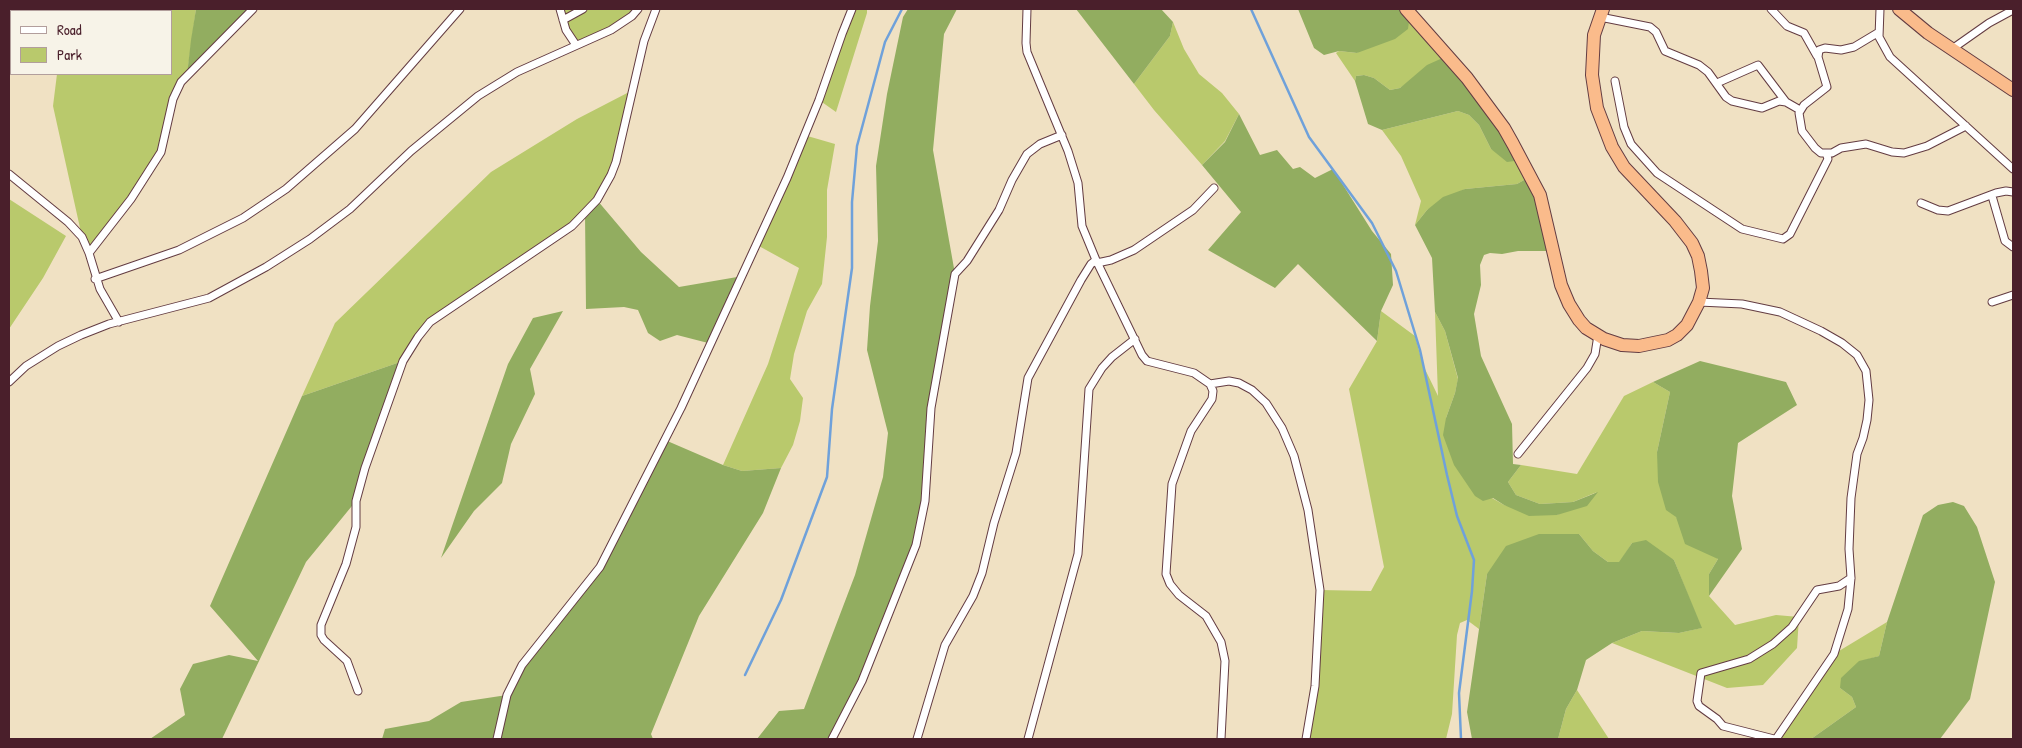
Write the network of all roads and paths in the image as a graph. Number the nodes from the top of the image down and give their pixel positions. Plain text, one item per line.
1 (253, 9) edge
2 (460, 9) edge
3 (560, 9) edge
4 (570, 9) edge
5 (583, 9) edge
6 (638, 9) edge
7 (656, 9) edge
8 (852, 9) edge
9 (1027, 9) edge
10 (1406, 9) edge
11 (1771, 9) edge
12 (1880, 9) edge
13 (1899, 9) edge
14 (2013, 10) edge
15 (1601, 13) edge
16 (563, 20) junction
17 (1879, 32) junction
18 (576, 45) junction
19 (1952, 50) junction
20 (1818, 57) junction
21 (1615, 81) dead end
22 (1717, 83) junction
23 (2013, 90) edge
24 (1786, 102) junction
25 (1800, 110) junction
26 (1966, 126) junction
27 (1062, 135) junction
28 (1826, 153) junction
29 (2013, 170) edge
30 (9, 174) edge
31 (1214, 188) dead end
32 (2013, 192) edge
33 (1992, 196) junction
34 (1921, 202) dead end
35 (2013, 247) edge
36 (89, 253) junction
37 (1096, 261) junction
38 (95, 279) junction
39 (2013, 295) edge
40 (1699, 302) junction
41 (1992, 302) dead end
42 (120, 322) junction
43 (1598, 335) junction
44 (1134, 339) junction
45 (9, 382) edge
46 (1210, 384) junction
47 (1518, 454) dead end
48 (1851, 578) junction
49 (358, 691) dead end
50 (497, 739) edge
51 (832, 739) edge
52 (917, 739) edge
53 (1028, 739) edge
54 (1221, 739) edge
55 (1306, 739) edge
56 (1775, 739) edge

1 - 36 street
2 - 38 street
3 - 16 street
4 - 16 street
5 - 16 street
6 - 18 street
7 - 49 street
8 - 50 street
9 - 27 street
10 - 43 highway
11 - 20 street
12 - 17 street
13 - 19 highway
14 - 19 street
15 - 22 street
15 - 40 highway
16 - 18 street
17 - 20 street
17 - 26 street
18 - 42 street
19 - 23 highway
20 - 25 street
21 - 28 street
22 - 24 street
22 - 24 street
24 - 25 street
25 - 28 street
26 - 28 street
26 - 29 street
27 - 37 street
27 - 51 street
30 - 36 street
31 - 37 street
32 - 33 street
33 - 34 street
33 - 35 street
36 - 38 street
37 - 44 street
37 - 52 street
38 - 42 street
39 - 41 street
40 - 43 highway
40 - 48 street
42 - 45 street
43 - 47 street
44 - 46 street
44 - 53 street
46 - 54 street
46 - 55 street
48 - 56 street
48 - 56 street

